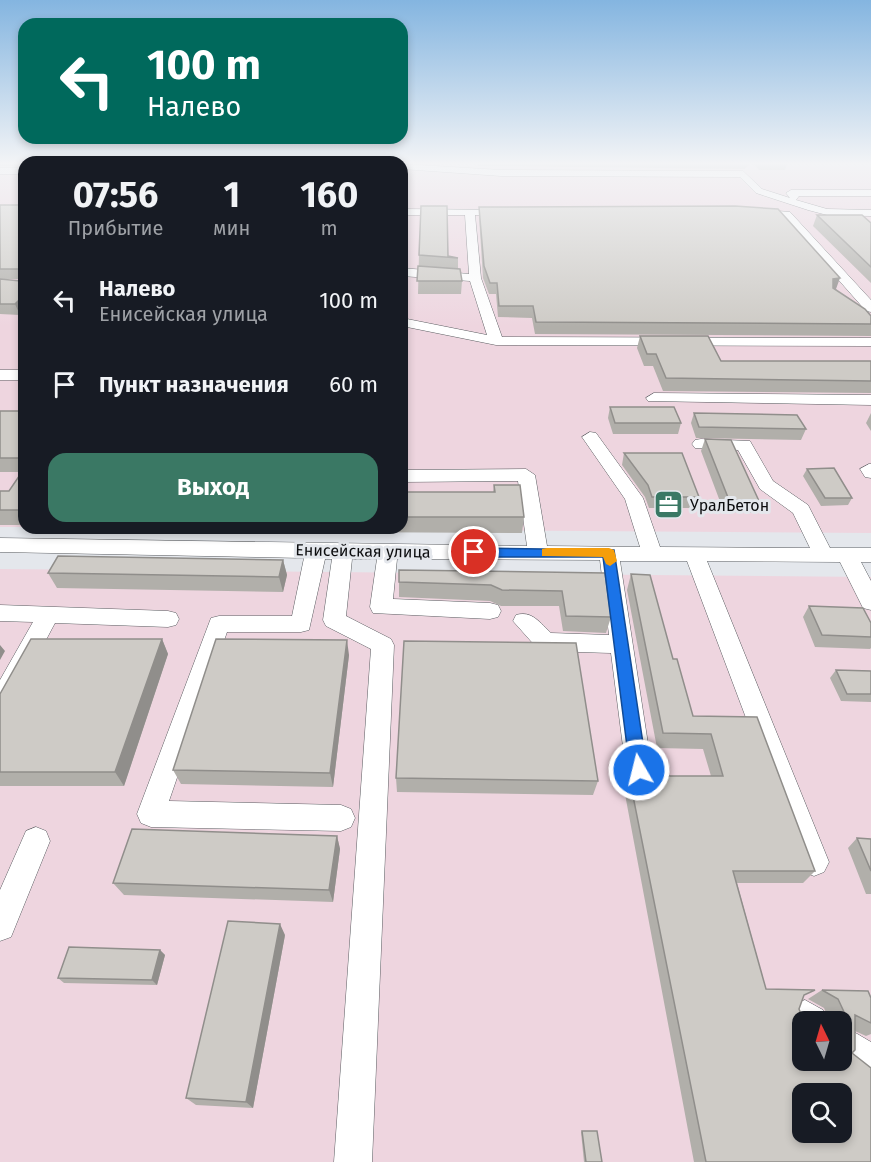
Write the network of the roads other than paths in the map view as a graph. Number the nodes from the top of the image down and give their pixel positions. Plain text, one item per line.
1 (470, 218) edge
2 (791, 218) edge
3 (408, 272) edge
4 (475, 278) junction
5 (857, 294) junction
6 (835, 295) edge
7 (853, 308) edge
8 (871, 308) edge
9 (871, 320) edge
10 (408, 323) edge
11 (496, 342) junction
12 (871, 342) edge
13 (0, 375) edge
14 (18, 375) edge
15 (654, 398) dead end
16 (871, 400) edge
17 (590, 436) dead end
18 (701, 444) dead end
19 (408, 476) edge
20 (134, 534) edge
21 (0, 546) edge
22 (128, 548) junction
23 (330, 551) junction
24 (388, 552) junction
25 (538, 553) junction
26 (609, 553) junction
27 (652, 553) junction
28 (694, 553) junction
29 (824, 555) junction
30 (847, 555) junction
31 (871, 555) edge
32 (871, 602) edge
33 (490, 611) dead end
34 (0, 613) edge
35 (48, 615) junction
36 (168, 619) dead end
37 (524, 621) dead end
38 (622, 644) junction
39 (0, 702) edge
40 (639, 770) dead end
41 (341, 818) dead end
42 (36, 841) dead end
43 (814, 862) edge
44 (0, 926) edge
45 (852, 1049) edge
46 (871, 1063) edge
47 (353, 1162) edge

1 - 4 street
2 - 5 street
3 - 4 street
4 - 11 street
5 - 6 street
5 - 8 street
7 - 9 street
10 - 11 street
11 - 12 street
13 - 14 street
15 - 16 street
17 - 27 street
18 - 29 street
19 - 25 street
20 - 22 street
21 - 22 street, Енисейская улица
22 - 23 street, Енисейская улица
23 - 24 street, Енисейская улица
23 - 41 street
23 - 47 street
24 - 25 street, Енисейская улица
24 - 33 street
25 - 26 street, Енисейская улица
26 - 27 street, Енисейская улица
26 - 38 street
27 - 28 street, Енисейская улица
28 - 29 street, Енисейская улица
28 - 43 street
29 - 30 street, Енисейская улица
30 - 31 street, Енисейская улица
30 - 32 street
34 - 35 street
35 - 36 street
35 - 39 street
37 - 38 street
38 - 40 street
42 - 44 street
45 - 46 street

